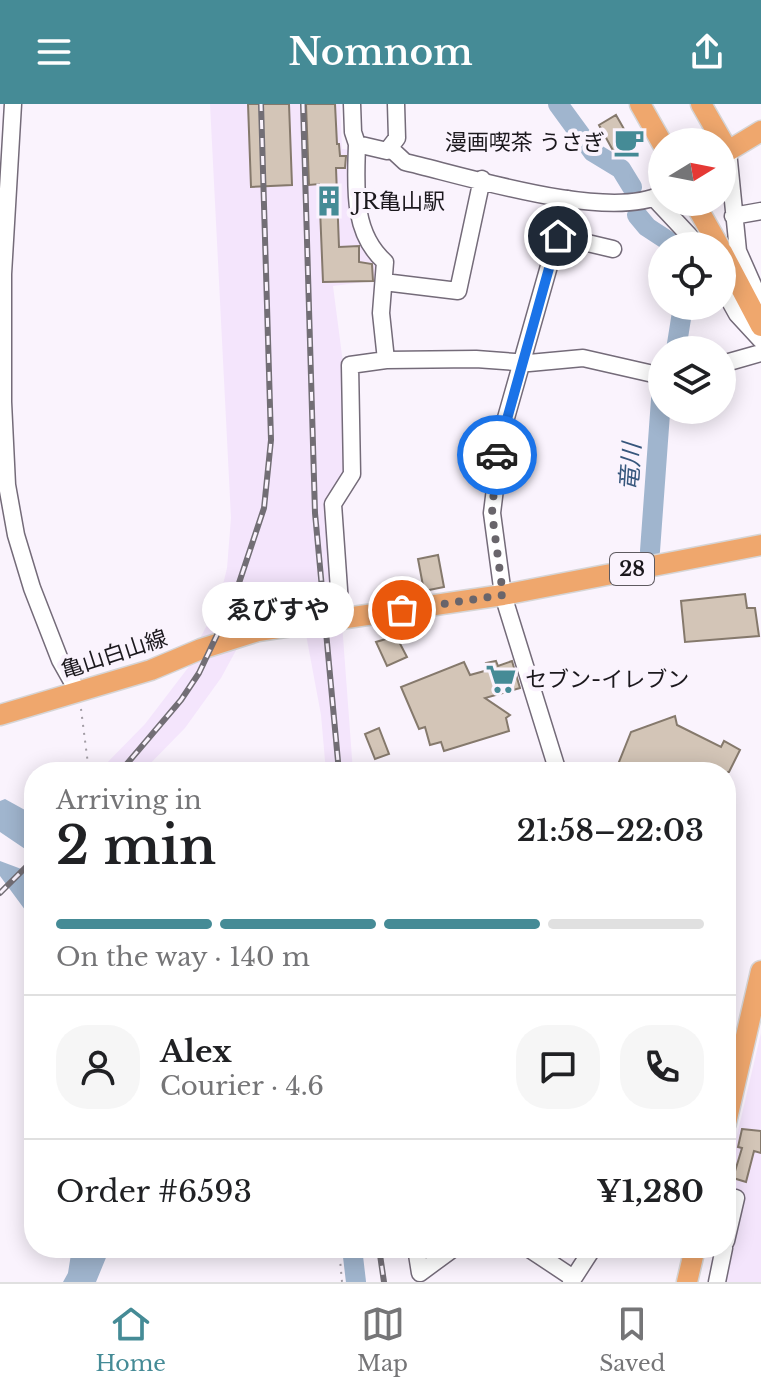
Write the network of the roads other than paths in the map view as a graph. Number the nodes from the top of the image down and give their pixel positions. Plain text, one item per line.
1 (13, 104) edge
2 (352, 104) edge
3 (396, 104) edge
4 (640, 104) edge
5 (701, 104) edge
6 (654, 128) edge
7 (713, 128) edge
8 (761, 131) edge
9 (357, 144) junction
10 (736, 146) edge
11 (391, 149) junction
12 (482, 179) junction
13 (648, 198) edge
14 (568, 199) junction
15 (761, 211) edge
16 (736, 215) edge
17 (674, 216) edge
18 (733, 216) edge
19 (688, 232) edge
20 (558, 236) junction
21 (613, 249) dead end
22 (736, 279) edge
23 (384, 282) junction
24 (761, 303) edge
25 (736, 311) edge
26 (761, 326) edge
27 (761, 340) edge
28 (761, 353) edge
29 (386, 360) junction
30 (736, 360) edge
31 (521, 361) junction
32 (648, 373) edge
33 (761, 545) edge
34 (503, 595) junction
35 (341, 618) junction
36 (74, 693) junction
37 (0, 715) edge
38 (555, 762) edge
39 (761, 971) edge
40 (736, 1080) edge
41 (442, 1258) edge
42 (542, 1258) edge
43 (586, 1258) edge
44 (693, 1258) edge
45 (722, 1258) edge
46 (420, 1277) edge
47 (572, 1280) edge
48 (687, 1282) edge
49 (717, 1282) edge

1 - 36 street
2 - 9 street
3 - 11 street
4 - 6 main road
5 - 7 main road
8 - 10 main road
9 - 11 street
9 - 23 street
11 - 12 street
12 - 14 street
12 - 23 street
13 - 14 street
14 - 20 street
15 - 16 street
17 - 19 street
18 - 24 street
20 - 21 street
20 - 31 street
22 - 26 main road
23 - 29 street
25 - 27 street
28 - 30 street
29 - 31 street
29 - 35 street
31 - 32 street
31 - 34 street
33 - 34 main road, 亀山白山線 / 28
34 - 35 main road, 亀山白山線 / 28
34 - 38 street
35 - 36 main road, 亀山白山線 / 28
36 - 37 main road, 亀山白山線 / 28
39 - 40 main road
41 - 46 street
42 - 47 street
43 - 47 street
44 - 48 main road
45 - 49 street

